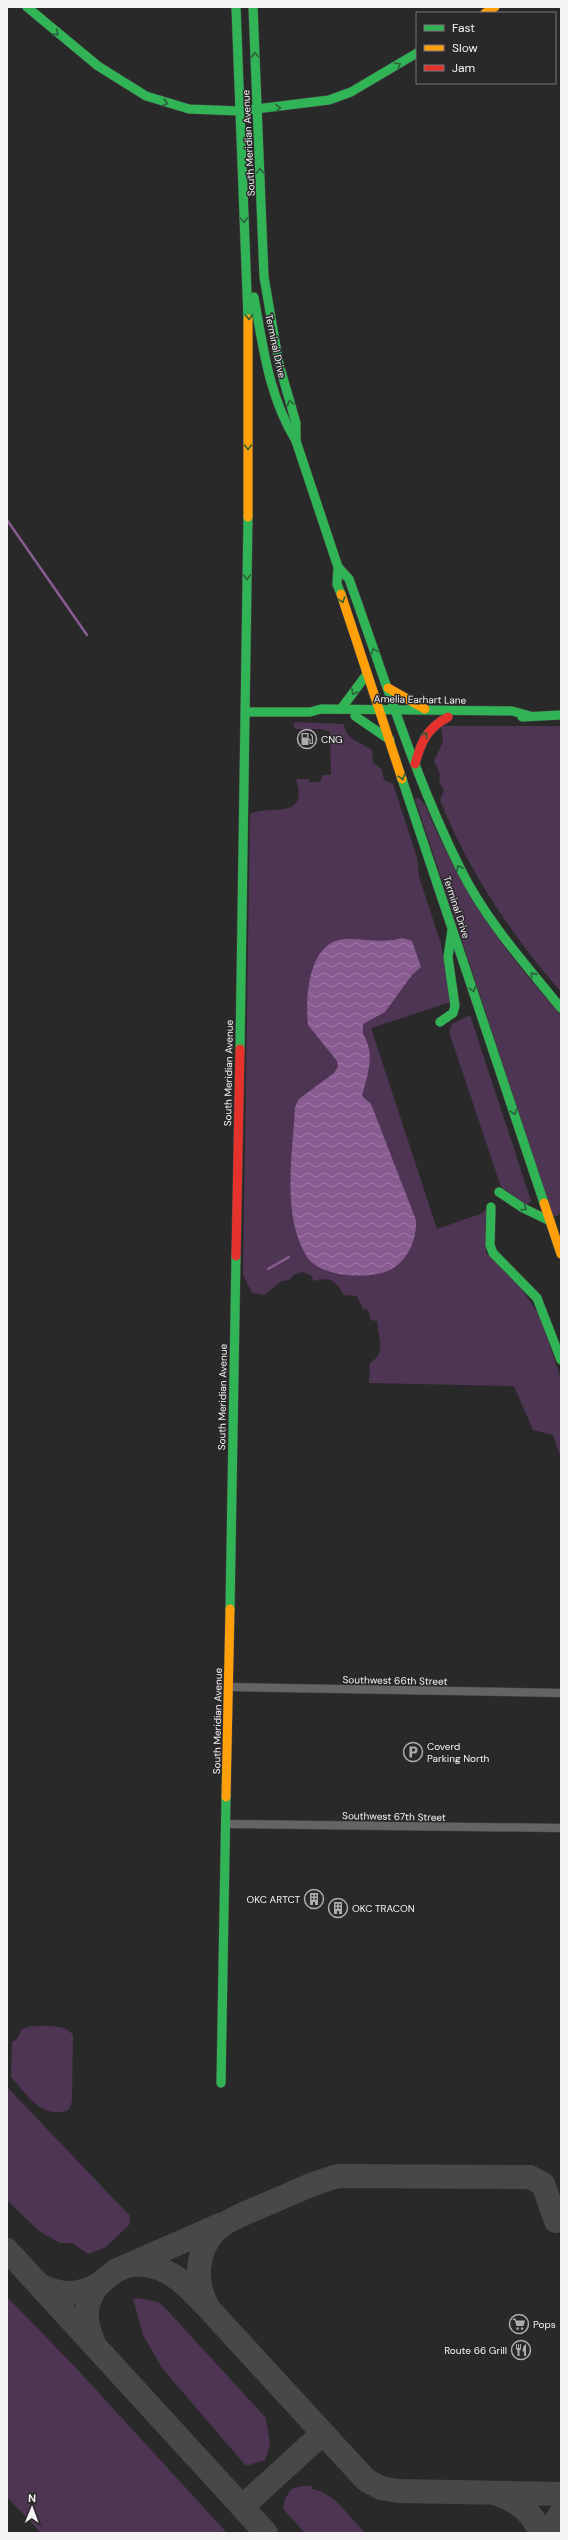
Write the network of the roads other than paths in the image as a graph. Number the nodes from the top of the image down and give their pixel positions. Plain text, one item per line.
1 (27, 7) edge
2 (236, 7) edge
3 (253, 7) edge
4 (416, 55) edge
5 (257, 108) junction
6 (239, 111) junction
7 (246, 250) junction
8 (264, 277) joint
9 (296, 441) junction
10 (338, 567) junction
11 (367, 674) junction
12 (388, 688) junction
13 (341, 709) junction
14 (426, 710) junction
15 (246, 712) junction
16 (310, 712) junction
17 (381, 713) junction
18 (397, 713) junction
19 (561, 715) edge
20 (355, 716) junction
21 (530, 716) junction
22 (448, 717) junction
23 (390, 740) junction
24 (415, 764) junction
25 (452, 927) junction
26 (561, 1008) edge
27 (440, 1022) dead end
28 (499, 1192) dead end
29 (491, 1207) dead end
30 (550, 1221) junction
31 (560, 1247) edge
32 (561, 1360) edge
33 (229, 1686) junction
34 (561, 1693) edge
35 (226, 1824) junction
36 (561, 1828) edge
37 (221, 2083) dead end

1 -> 6 main road
2 - 6 main road, South Meridian Avenue
5 -> 3 main road, South Meridian Avenue
5 -> 4 main road
5 - 6 main road
8 -> 5 main road, South Meridian Avenue
6 -> 7 main road, South Meridian Avenue
7 - 9 main road, Terminal Drive
7 -> 15 main road, South Meridian Avenue
9 -> 8 main road, Terminal Drive
9 - 10 main road, Terminal Drive
10 -> 11 main road, Terminal Drive
12 -> 10 main road, Terminal Drive
11 -> 13 main road
11 - 17 main road, Terminal Drive
12 - 14 main road
12 - 18 main road, Terminal Drive
13 - 16 main road, Amelia Earhart Lane
13 - 17 main road, Amelia Earhart Lane
14 - 18 main road, Amelia Earhart Lane
14 - 21 main road, Amelia Earhart Lane
15 - 16 main road, Amelia Earhart Lane
15 - 33 main road, South Meridian Avenue
16 - 20 main road, Amelia Earhart Lane
17 - 18 main road, Amelia Earhart Lane
17 - 20 main road, Amelia Earhart Lane
17 - 23 main road, Terminal Drive
18 - 22 main road, Amelia Earhart Lane
18 - 24 main road, Terminal Drive
19 - 21 main road, Amelia Earhart Lane
20 - 23 main road
21 - 22 main road, Amelia Earhart Lane
24 -> 22 main road
23 -> 25 main road, Terminal Drive
26 -> 24 main road, Terminal Drive
25 - 27 main road
25 -> 30 main road, Terminal Drive
28 -> 30 main road
29 - 32 main road
30 - 31 main road, Terminal Drive
33 - 34 street, Southwest 66th Street
33 - 35 main road, South Meridian Avenue
35 - 36 street, Southwest 67th Street
35 - 37 main road, South Meridian Avenue

